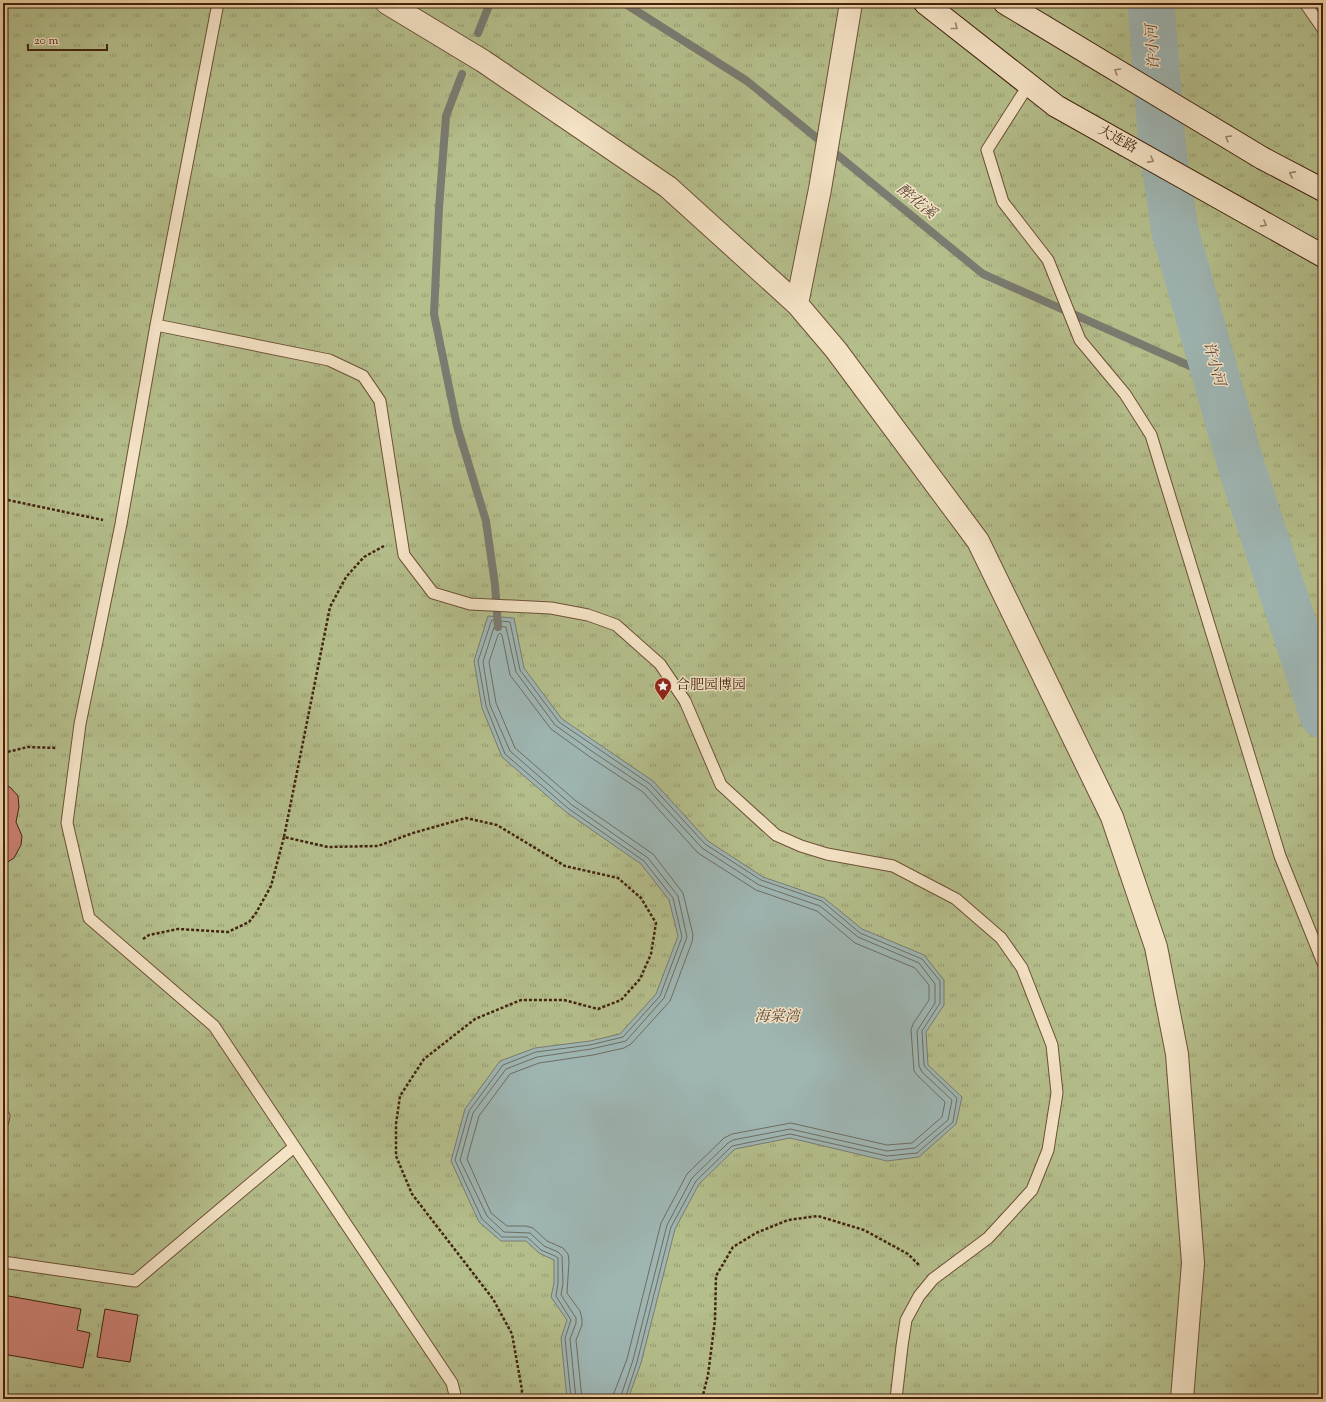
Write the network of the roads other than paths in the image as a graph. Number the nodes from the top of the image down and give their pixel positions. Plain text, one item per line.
1 (218, 3) edge
2 (387, 3) edge
3 (851, 3) edge
4 (925, 3) edge
5 (1005, 3) edge
6 (1305, 3) edge
7 (1323, 29) edge
8 (1028, 84) junction
9 (1323, 190) edge
10 (1317, 253) edge
11 (797, 304) junction
12 (156, 325) junction
13 (1323, 963) edge
14 (294, 1147) junction
15 (3, 1262) edge
16 (456, 1399) edge
17 (896, 1399) edge
18 (1182, 1399) edge

1 - 12 lane
2 - 11 street
3 - 11 street
4 -> 8 street, 大连路
9 -> 5 street
6 - 7 lane
8 -> 10 street, 大连路
8 - 13 lane
11 - 18 street
12 - 14 lane
12 - 17 lane
14 - 15 lane
14 - 16 lane

